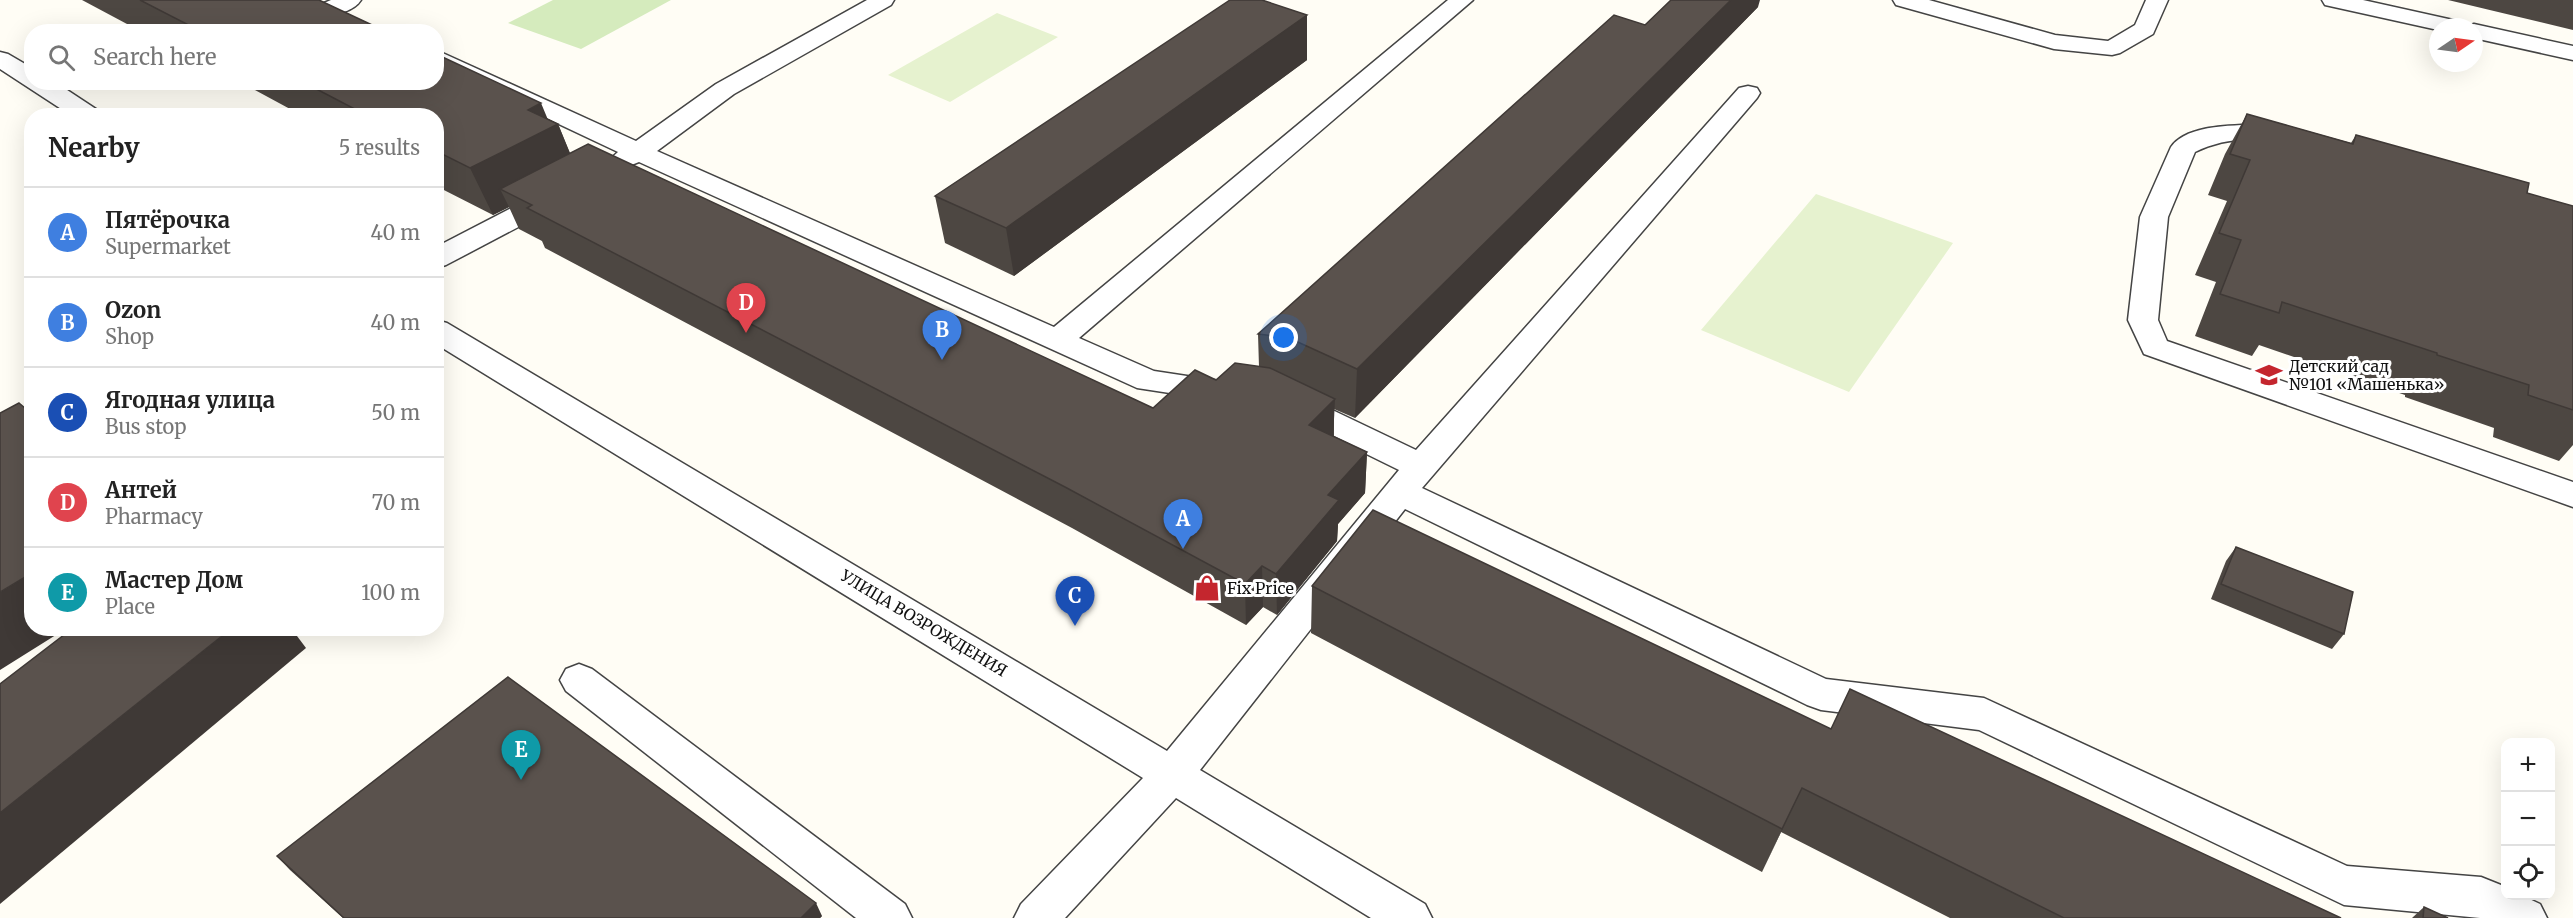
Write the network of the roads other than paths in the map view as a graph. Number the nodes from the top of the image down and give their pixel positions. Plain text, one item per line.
1 (883, 0) edge
2 (1461, 0) edge
3 (1904, 0) edge
4 (2157, 0) edge
5 (2333, 0) edge
6 (333, 3) edge
7 (2429, 21) edge
8 (362, 22) edge
9 (2483, 33) edge
10 (2573, 53) edge
11 (0, 59) edge
12 (444, 61) edge
13 (24, 74) edge
14 (49, 90) edge
15 (1748, 93) dead end
16 (78, 108) edge
17 (2310, 146) edge
18 (638, 152) junction
19 (444, 255) edge
20 (444, 335) edge
21 (1058, 340) junction
22 (1410, 479) junction
23 (2573, 495) edge
24 (579, 680) dead end
25 (1173, 773) junction
26 (890, 918) edge
27 (1036, 918) edge
28 (1410, 918) edge
29 (2525, 918) edge

1 - 18 street
2 - 21 street
3 - 4 street
5 - 7 street
6 - 8 street
9 - 10 street
11 - 13 street
12 - 18 street
14 - 16 street
15 - 22 street
17 - 23 street
18 - 19 street
18 - 21 street
20 - 25 street, УЛИЦА ВОЗРОЖДЕНИЯ
21 - 22 street
22 - 25 street
22 - 29 street
24 - 26 street
25 - 27 street
25 - 28 street, УЛИЦА ВОЗРОЖДЕНИЯ

